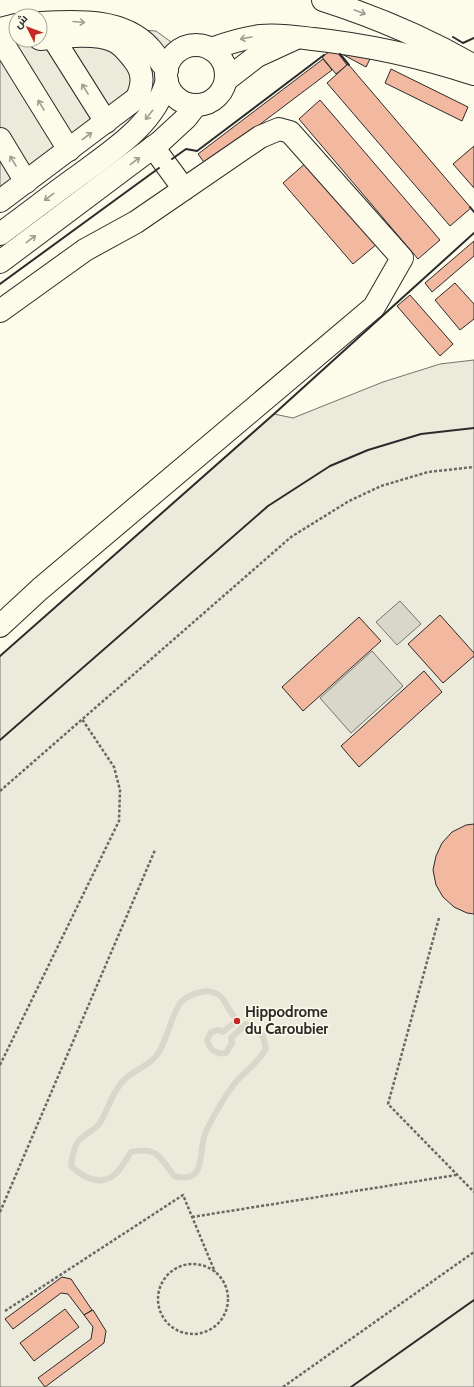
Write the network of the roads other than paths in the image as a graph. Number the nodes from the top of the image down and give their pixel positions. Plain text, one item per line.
1 (323, 0) edge
2 (48, 33) edge
3 (48, 35) edge
4 (299, 37) junction
5 (1, 40) edge
6 (48, 43) edge
7 (211, 49) junction
8 (474, 66) edge
9 (474, 74) edge
10 (167, 76) junction
11 (226, 80) junction
12 (196, 105) junction
13 (106, 122) junction
14 (0, 139) edge
15 (153, 147) junction
16 (69, 150) junction
17 (26, 182) junction
18 (184, 189) junction
19 (0, 201) edge
20 (0, 234) edge
21 (0, 262) edge
22 (0, 311) edge
23 (0, 626) edge

1 -> 8 main road
2 -> 10 main road
3 - 13 main road
4 -> 7 main road
4 - 9 main road
4 - 11 main road
16 -> 5 main road
13 -> 6 main road
7 - 10 main road
7 - 11 main road
10 - 12 main road
10 -> 20 main road
11 - 12 main road
12 - 15 main road
16 -> 13 main road
17 -> 14 main road
15 - 18 main road
21 -> 15 main road
16 - 17 main road
17 - 19 main road
18 - 22 main road
18 - 23 main road

